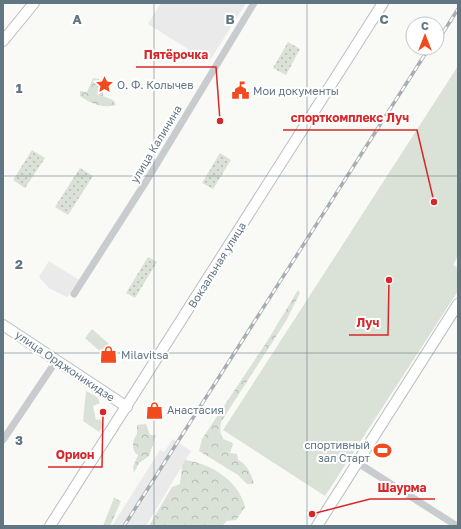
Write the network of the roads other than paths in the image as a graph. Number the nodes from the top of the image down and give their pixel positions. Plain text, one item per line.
1 (34, 3) edge
2 (254, 3) edge
3 (383, 3) edge
4 (3, 41) edge
5 (74, 294) dead end
6 (458, 304) edge
7 (3, 325) edge
8 (56, 361) junction
9 (127, 407) junction
10 (3, 440) edge
11 (358, 463) junction
12 (50, 526) edge
13 (317, 526) edge
14 (457, 526) edge

1 - 4 street
2 - 5 street, улица Калинина
3 - 9 street, Вокзальная улица
6 - 11 street
7 - 8 street, улица Орджоникидзе
8 - 9 street, улица Орджоникидзе
8 - 10 street
9 - 12 street, Вокзальная улица
11 - 13 street
11 - 14 street

